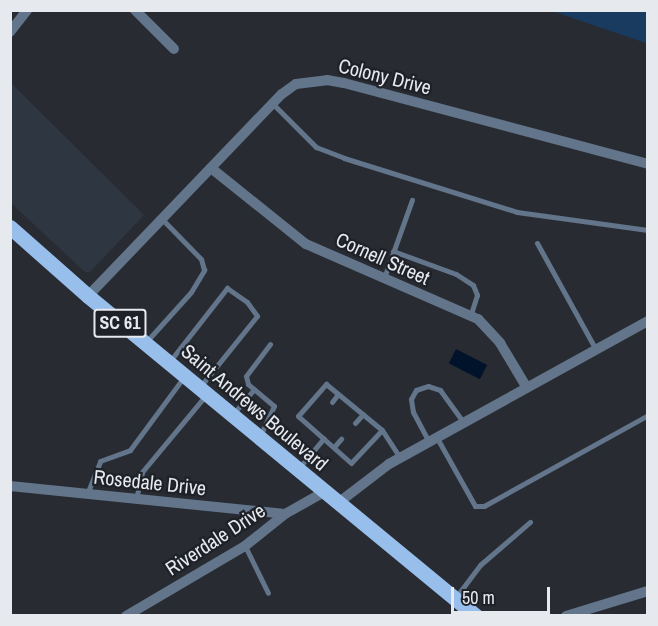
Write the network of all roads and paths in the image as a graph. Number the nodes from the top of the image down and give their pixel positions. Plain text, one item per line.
1 (27, 10) edge
2 (135, 10) edge
3 (10, 32) edge
4 (174, 49) dead end
5 (273, 104) junction
6 (648, 164) edge
7 (211, 168) junction
8 (412, 200) dead end
9 (161, 219) junction
10 (10, 227) edge
11 (648, 230) edge
12 (537, 243) dead end
13 (393, 252) junction
14 (384, 278) junction
15 (88, 296) junction
16 (470, 316) junction
17 (648, 321) edge
18 (145, 343) junction
19 (270, 345) dead end
20 (596, 350) junction
21 (168, 363) junction
22 (184, 376) junction
23 (527, 388) junction
24 (254, 389) junction
25 (203, 391) junction
26 (338, 394) junction
27 (332, 402) dead end
28 (363, 414) junction
29 (232, 415) junction
30 (648, 415) edge
31 (317, 420) dead end
32 (355, 423) dead end
33 (464, 423) junction
34 (311, 427) junction
35 (382, 430) junction
36 (259, 438) junction
37 (324, 438) junction
38 (341, 439) dead end
39 (433, 440) junction
40 (334, 447) junction
41 (400, 458) junction
42 (298, 470) junction
43 (10, 486) edge
44 (324, 492) junction
45 (87, 494) junction
46 (136, 499) junction
47 (338, 503) junction
48 (285, 514) junction
49 (530, 522) dead end
50 (245, 546) junction
51 (648, 591) edge
52 (268, 593) dead end
53 (455, 598) junction
54 (126, 615) edge
55 (476, 615) edge
56 (566, 615) edge

1 - 3 street
2 - 4 street
5 - 6 street, Colony Drive
5 - 7 street, Colony Drive
5 - 11 lane
7 - 9 street, Colony Drive
7 - 14 street, Cornell Street
8 - 13 lane
9 - 15 street, Colony Drive
9 - 18 lane
10 - 15 main road, Saint Andrews Boulevard / SC 61
12 - 20 lane
13 - 14 lane
13 - 16 lane
14 - 16 street, Cornell Street
15 - 18 main road, Saint Andrews Boulevard / SC 61
16 - 23 street, Cornell Street
17 - 20 street
18 - 21 main road, Saint Andrews Boulevard / SC 61
19 - 24 lane
20 - 23 street
21 - 22 main road, Saint Andrews Boulevard / SC 61
21 - 25 lane
22 - 25 main road, Saint Andrews Boulevard / SC 61
22 - 45 lane
23 - 33 street
24 - 29 lane
24 - 36 lane
25 - 29 main road, Saint Andrews Boulevard / SC 61
25 - 46 lane
26 - 27 lane
26 - 28 lane
26 - 34 lane
28 - 32 lane
28 - 35 lane
29 - 36 main road, Saint Andrews Boulevard / SC 61
30 - 39 lane
31 - 34 lane
33 - 39 street
33 - 39 lane
34 - 37 lane
35 - 40 lane
35 - 41 lane
36 - 42 main road, Saint Andrews Boulevard / SC 61
37 - 40 lane
37 - 42 lane
38 - 40 lane
39 - 41 street
41 - 47 street
42 - 44 main road, Saint Andrews Boulevard / SC 61
43 - 45 street, Rosedale Drive
44 - 47 main road, Saint Andrews Boulevard / SC 61
44 - 48 street, Riverdale Drive
45 - 46 street, Rosedale Drive
46 - 48 street, Rosedale Drive
47 - 53 main road, Saint Andrews Boulevard / SC 61
48 - 50 street, Riverdale Drive
49 - 53 lane
50 - 52 lane
50 - 54 street, Riverdale Drive
51 - 56 street
53 - 55 main road, Saint Andrews Boulevard / SC 61

